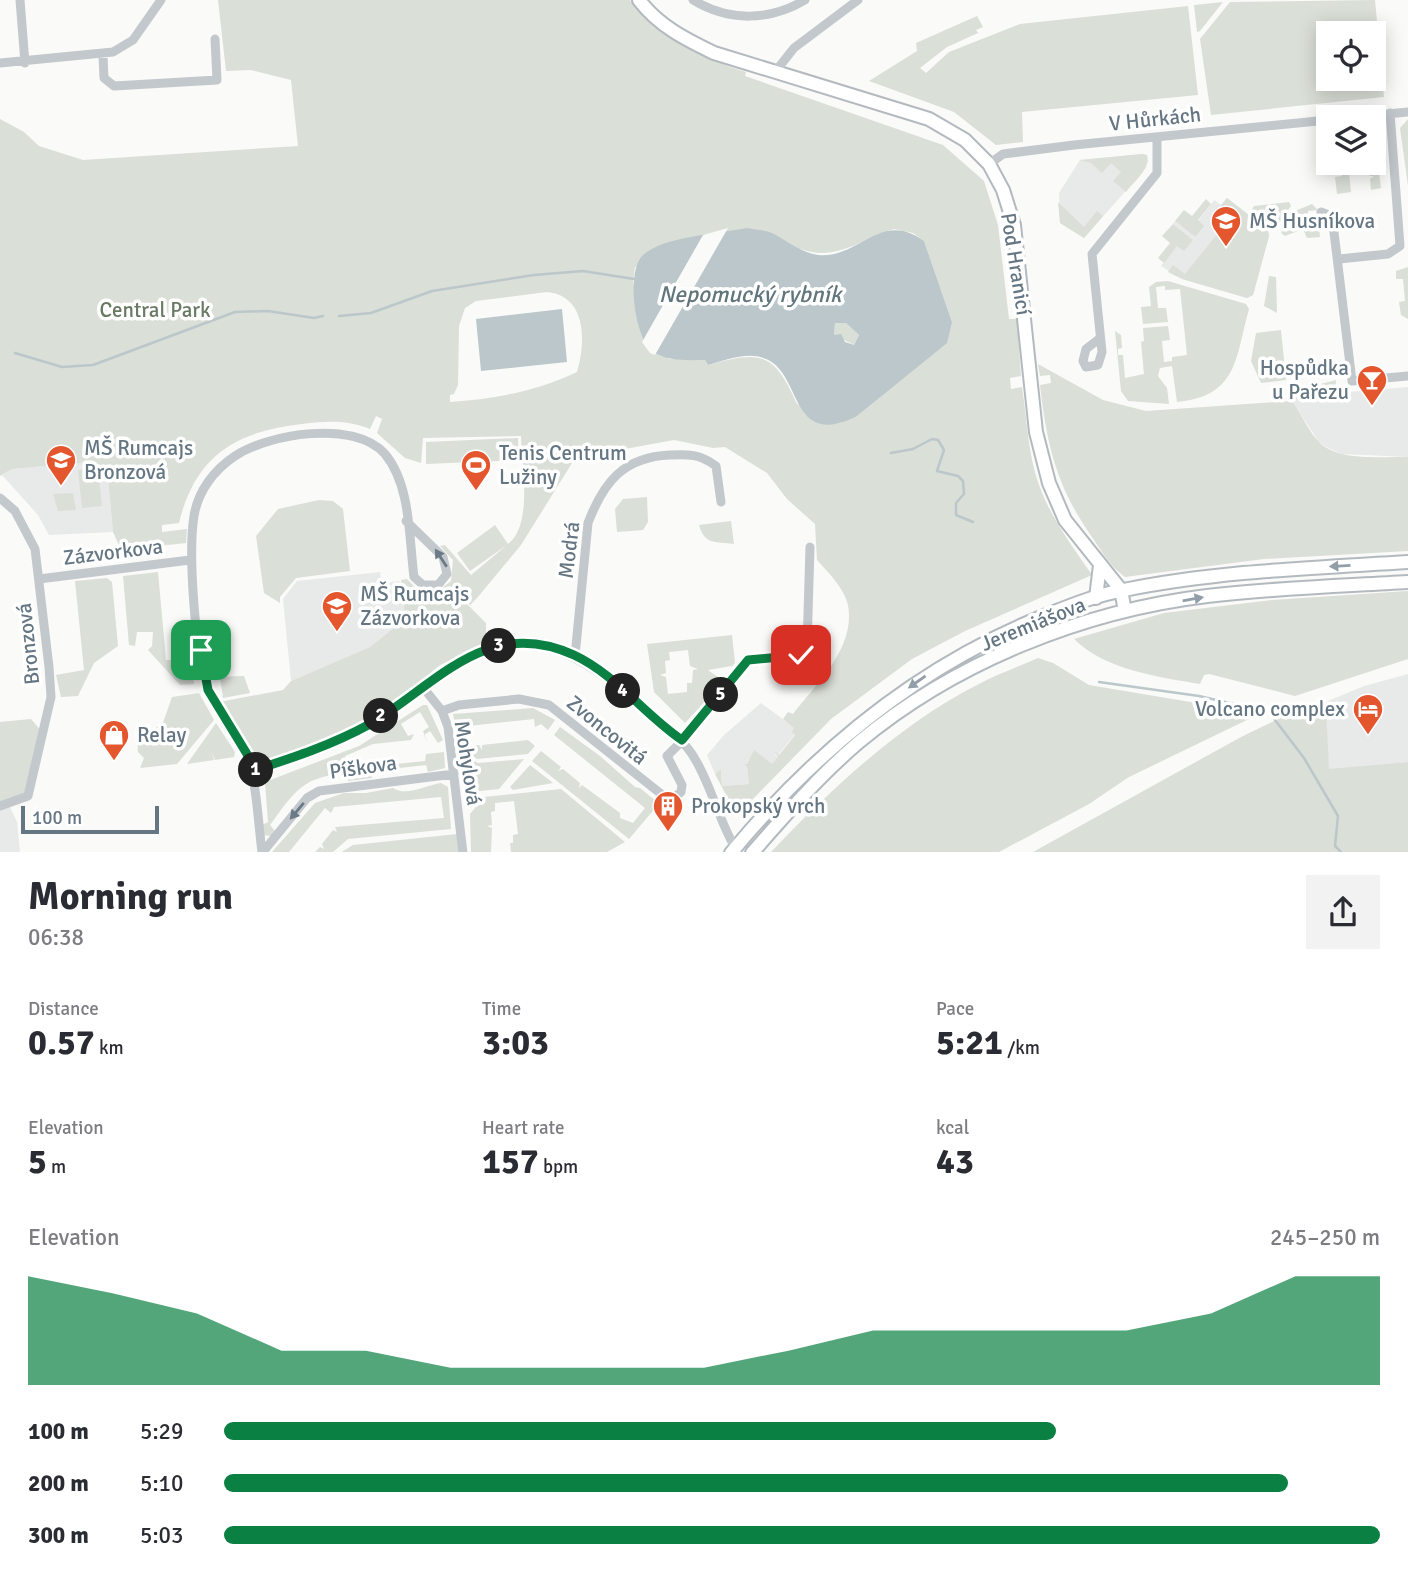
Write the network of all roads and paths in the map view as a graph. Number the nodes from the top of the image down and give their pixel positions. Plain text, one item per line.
1 (20, 0) edge
2 (161, 0) edge
3 (639, 0) edge
4 (694, 0) edge
5 (806, 0) edge
6 (858, 0) edge
7 (215, 39) dead end
8 (103, 55) junction
9 (25, 63) junction
10 (0, 64) edge
11 (775, 72) junction
12 (1408, 112) edge
13 (1386, 113) edge
14 (1390, 113) junction
15 (1316, 121) edge
16 (1157, 138) junction
17 (989, 164) junction
18 (1321, 212) dead end
19 (1339, 259) junction
20 (1099, 339) dead end
21 (1408, 376) edge
22 (0, 498) edge
23 (721, 502) dead end
24 (406, 521) junction
25 (810, 547) dead end
26 (190, 560) junction
27 (1408, 562) edge
28 (1100, 565) junction
29 (39, 579) junction
30 (1408, 582) edge
31 (1121, 590) junction
32 (1096, 598) junction
33 (1125, 611) junction
34 (575, 656) junction
35 (422, 686) junction
36 (442, 710) junction
37 (682, 740) junction
38 (252, 771) junction
39 (454, 774) junction
40 (0, 806) edge
41 (735, 851) edge
42 (262, 852) edge
43 (463, 852) edge
44 (752, 852) edge

1 - 9 street
2 - 8 street
3 - 11 main road, Pod Hranicí
4 - 5 street
6 - 11 street
7 - 8 street
8 - 9 street
9 - 10 street
11 - 17 main road, Pod Hranicí
12 - 14 street
13 - 14 street
14 - 19 street
15 - 16 street, V Hůrkách
16 - 17 street, V Hůrkách
16 - 20 street
17 - 28 main road, Pod Hranicí
18 - 19 street
19 - 21 street
22 - 29 street, Bronzová
23 - 34 street, Modrá
24 -> 24 street, Zázvorkova
24 - 26 street, Zázvorkova
25 - 37 street
26 - 29 street, Zázvorkova
26 - 38 street, Zázvorkova
27 -> 31 main road, Jeremiášova
28 - 31 main road, Pod Hranicí
28 - 32 main road
29 - 40 street, Bronzová
33 -> 30 main road, Jeremiášova
31 - 32 main road, Jeremiášova
31 - 33 main road, Pod Hranicí
32 -> 41 main road, Jeremiášova
33 - 44 main road, Jeremiášova
34 - 35 street
34 - 37 street
35 - 36 street, Mohylová
35 - 38 street
36 - 37 street, Zvoncovitá
36 - 39 street, Mohylová
37 - 41 street
38 - 42 street, Píškova
39 -> 42 street, Píškova
39 - 43 street, Mohylová

